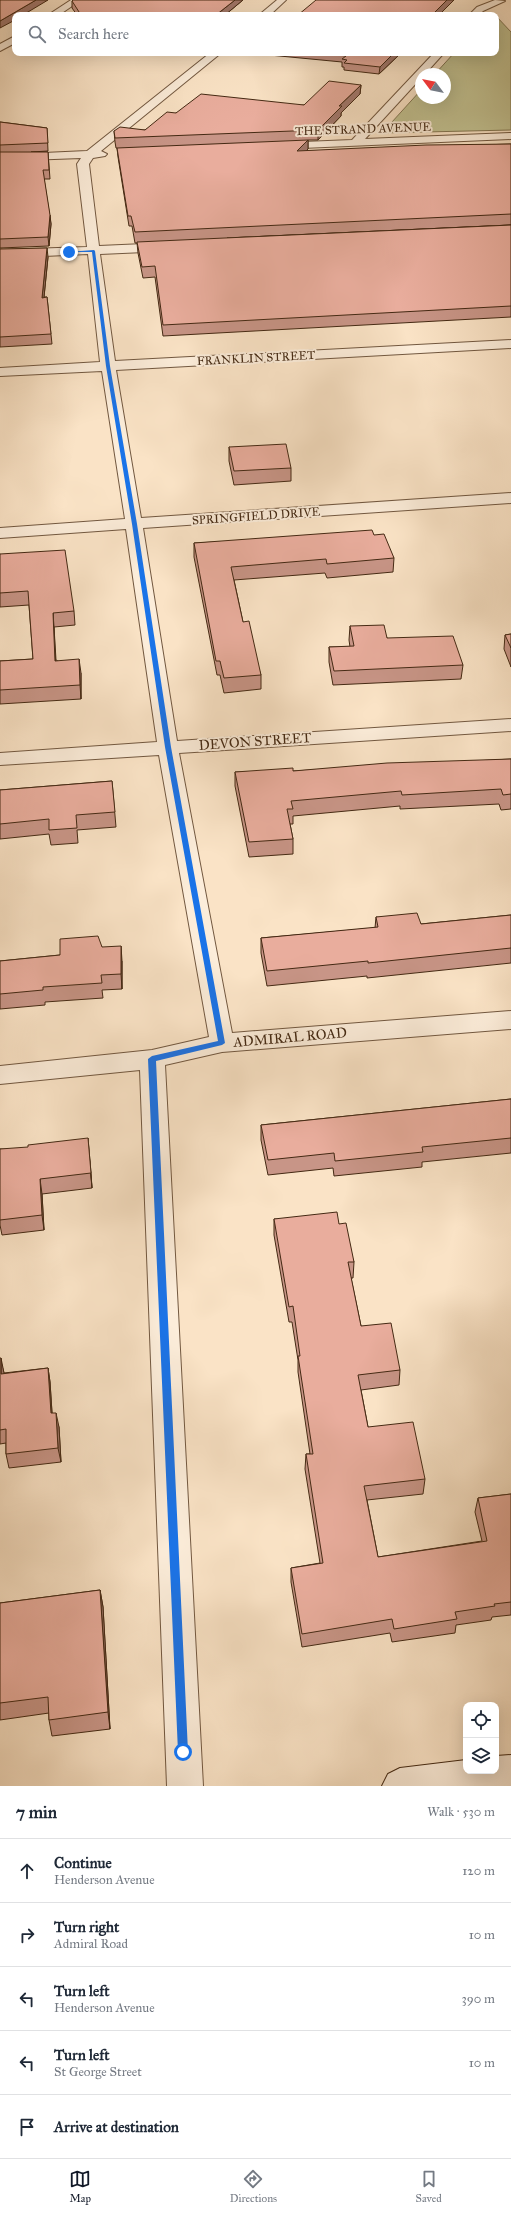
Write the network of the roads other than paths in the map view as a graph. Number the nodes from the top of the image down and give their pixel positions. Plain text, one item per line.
1 (77, 0) edge
2 (282, 0) edge
3 (490, 0) edge
4 (502, 2) edge
5 (58, 12) edge
6 (268, 12) edge
7 (477, 12) edge
8 (12, 41) edge
9 (0, 48) edge
10 (212, 56) edge
11 (436, 56) edge
12 (511, 136) edge
13 (356, 142) junction
14 (270, 146) edge
15 (114, 153) dead end
16 (90, 154) junction
17 (0, 158) edge
18 (181, 247) edge
19 (94, 251) junction
20 (0, 254) edge
21 (511, 344) edge
22 (108, 366) junction
23 (0, 372) edge
24 (511, 498) edge
25 (134, 524) junction
26 (0, 533) edge
27 (511, 725) edge
28 (168, 747) junction
29 (0, 759) edge
30 (511, 1020) edge
31 (222, 1043) junction
32 (152, 1059) junction
33 (0, 1075) edge
34 (511, 1772) edge
35 (184, 1786) edge
36 (400, 1786) edge

1 - 5 street
2 - 6 street
3 - 4 street
4 - 7 street
8 - 9 street
10 - 16 street
11 - 13 street
12 - 13 street, THE STRAND AVENUE
13 - 14 street, THE STRAND AVENUE
15 - 16 street
16 - 17 street
16 - 19 street
18 - 19 street
19 - 20 street
19 - 22 street
21 - 22 street, FRANKLIN STREET
22 - 23 street, FRANKLIN STREET
22 - 25 street
24 - 25 street, SPRINGFIELD DRIVE
25 - 26 street, SPRINGFIELD DRIVE
25 - 28 street
27 - 28 street, DEVON STREET
28 - 29 street, DEVON STREET
28 - 31 street
30 - 31 street, ADMIRAL ROAD
31 - 32 street, ADMIRAL ROAD
32 - 33 street, ADMIRAL ROAD
32 - 35 street
34 - 36 street

